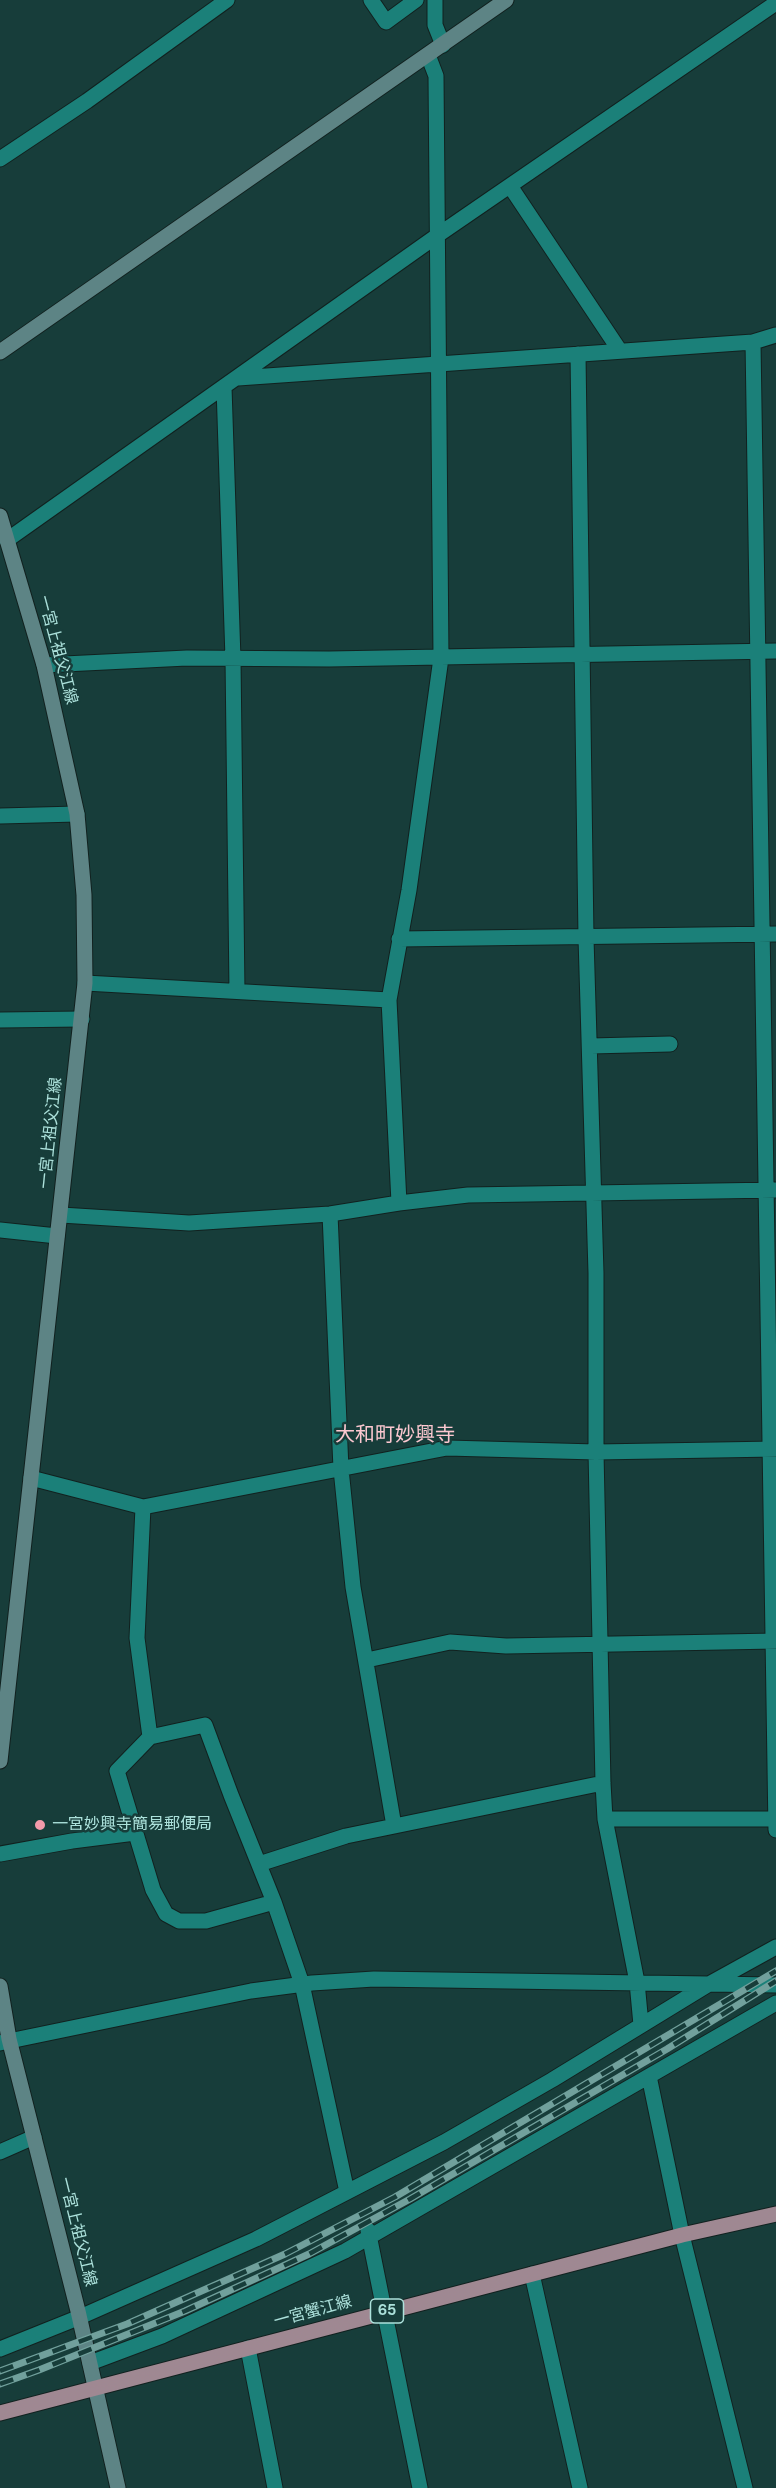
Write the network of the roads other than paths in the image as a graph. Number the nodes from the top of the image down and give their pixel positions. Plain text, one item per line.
1 (227, 0) edge
2 (371, 0) edge
3 (416, 0) edge
4 (435, 0) edge
5 (507, 0) edge
6 (776, 3) edge
7 (443, 45) junction
8 (428, 55) junction
9 (0, 159) edge
10 (510, 186) junction
11 (438, 235) junction
12 (776, 335) edge
13 (753, 342) junction
14 (620, 351) junction
15 (0, 352) edge
16 (578, 354) junction
17 (440, 364) junction
18 (238, 378) junction
19 (224, 387) junction
20 (0, 516) edge
21 (7, 540) junction
22 (757, 651) junction
23 (776, 651) edge
24 (582, 653) junction
25 (441, 658) junction
26 (233, 659) junction
27 (44, 665) junction
28 (77, 814) junction
29 (0, 816) edge
30 (768, 934) edge
31 (586, 938) junction
32 (399, 939) junction
33 (86, 983) junction
34 (237, 991) junction
35 (389, 1000) junction
36 (81, 1018) junction
37 (0, 1020) edge
38 (670, 1044) dead end
39 (591, 1046) junction
40 (770, 1190) edge
41 (592, 1193) junction
42 (399, 1203) junction
43 (330, 1214) junction
44 (61, 1215) junction
45 (0, 1230) edge
46 (57, 1236) junction
47 (772, 1449) edge
48 (596, 1452) junction
49 (341, 1469) junction
50 (31, 1478) junction
51 (143, 1507) junction
52 (775, 1641) edge
53 (599, 1643) junction
54 (367, 1660) junction
55 (150, 1737) junction
56 (0, 1761) edge
57 (603, 1783) junction
58 (605, 1819) junction
59 (775, 1822) edge
60 (394, 1826) junction
61 (135, 1833) junction
62 (0, 1854) edge
63 (259, 1864) junction
64 (274, 1902) junction
65 (776, 1947) edge
66 (638, 1982) junction
67 (302, 1984) junction
68 (708, 1984) junction
69 (776, 1985) edge
70 (0, 1986) edge
71 (776, 2003) edge
72 (2, 2011) edge
73 (641, 2025) junction
74 (4, 2041) edge
75 (649, 2076) junction
76 (34, 2137) junction
77 (0, 2152) edge
78 (347, 2192) junction
79 (776, 2214) edge
80 (369, 2234) junction
81 (682, 2235) junction
82 (532, 2274) junction
83 (386, 2312) junction
84 (80, 2317) junction
85 (248, 2348) junction
86 (0, 2349) edge
87 (90, 2363) junction
88 (96, 2388) junction
89 (0, 2413) edge
90 (118, 2488) edge
91 (275, 2488) edge
92 (420, 2488) edge
93 (580, 2488) edge
94 (745, 2488) edge

1 - 9 street
2 - 3 street
4 - 7 street
5 - 7 main road
6 - 10 street
7 - 8 main road
8 - 11 street
8 - 15 main road
10 - 11 street
10 - 14 street
11 - 17 street
11 - 18 street
12 - 13 street
13 - 14 street
13 - 22 street
14 - 16 street
16 - 17 street
16 - 24 street
17 - 18 street
17 - 25 street
18 - 19 street
19 - 21 street
19 - 26 street
20 - 21 main road, 一宮上祖父江線
21 - 27 main road, 一宮上祖父江線
22 - 23 street
22 - 24 street
22 - 30 street
24 - 25 street
24 - 31 street
25 - 26 street
25 - 32 street
26 - 27 street
26 - 34 street
27 - 28 main road, 一宮上祖父江線
28 - 29 street
28 - 33 main road, 一宮上祖父江線
30 - 31 street
30 - 40 street
31 - 32 street
31 - 39 street
32 - 35 street
33 - 34 street
33 - 36 main road, 一宮上祖父江線
34 - 35 street
35 - 42 street
36 - 37 street
36 - 44 main road, 一宮上祖父江線
38 - 39 street
39 - 41 street
40 - 41 street
40 - 47 street
41 - 42 street
41 - 48 street
42 - 43 street
43 - 44 street
43 - 49 street
44 - 46 main road, 一宮上祖父江線
45 - 46 street
46 - 50 main road, 一宮上祖父江線
47 - 48 street
47 - 52 street
48 - 49 street
48 - 53 street
49 - 51 street
49 - 54 street
50 - 51 street
50 - 56 main road, 一宮上祖父江線
51 - 55 street
52 - 53 street
52 - 59 street
53 - 54 street
53 - 57 street
54 - 60 street
55 - 61 street
55 - 63 street
57 - 58 street
57 - 60 street
58 - 59 street
58 - 66 street
60 - 63 street
61 - 62 street
61 - 64 street
63 - 64 street
64 - 67 street
65 - 68 street
66 - 67 street
66 - 68 street
66 - 73 street
67 - 74 street
67 - 78 street
68 - 69 street
68 - 73 street
70 - 72 main road, 一宮上祖父江線
71 - 75 street
72 - 74 main road, 一宮上祖父江線
73 - 78 street
74 - 76 main road, 一宮上祖父江線
75 - 80 street
75 - 81 street
76 - 77 street
76 - 84 main road, 一宮上祖父江線
78 - 84 street
79 - 81 main road, 一宮蟹江線 / 65
80 - 83 street
80 - 87 street
81 - 82 main road, 一宮蟹江線 / 65
81 - 94 street
82 - 83 main road, 一宮蟹江線 / 65
82 - 93 street
83 - 85 main road, 一宮蟹江線 / 65
83 - 92 street
84 - 86 street
84 - 87 main road, 一宮上祖父江線
85 - 88 main road, 一宮蟹江線 / 65
85 - 91 street
87 - 88 main road, 一宮上祖父江線
88 - 89 main road, 一宮蟹江線 / 65
88 - 90 main road, 一宮上祖父江線

